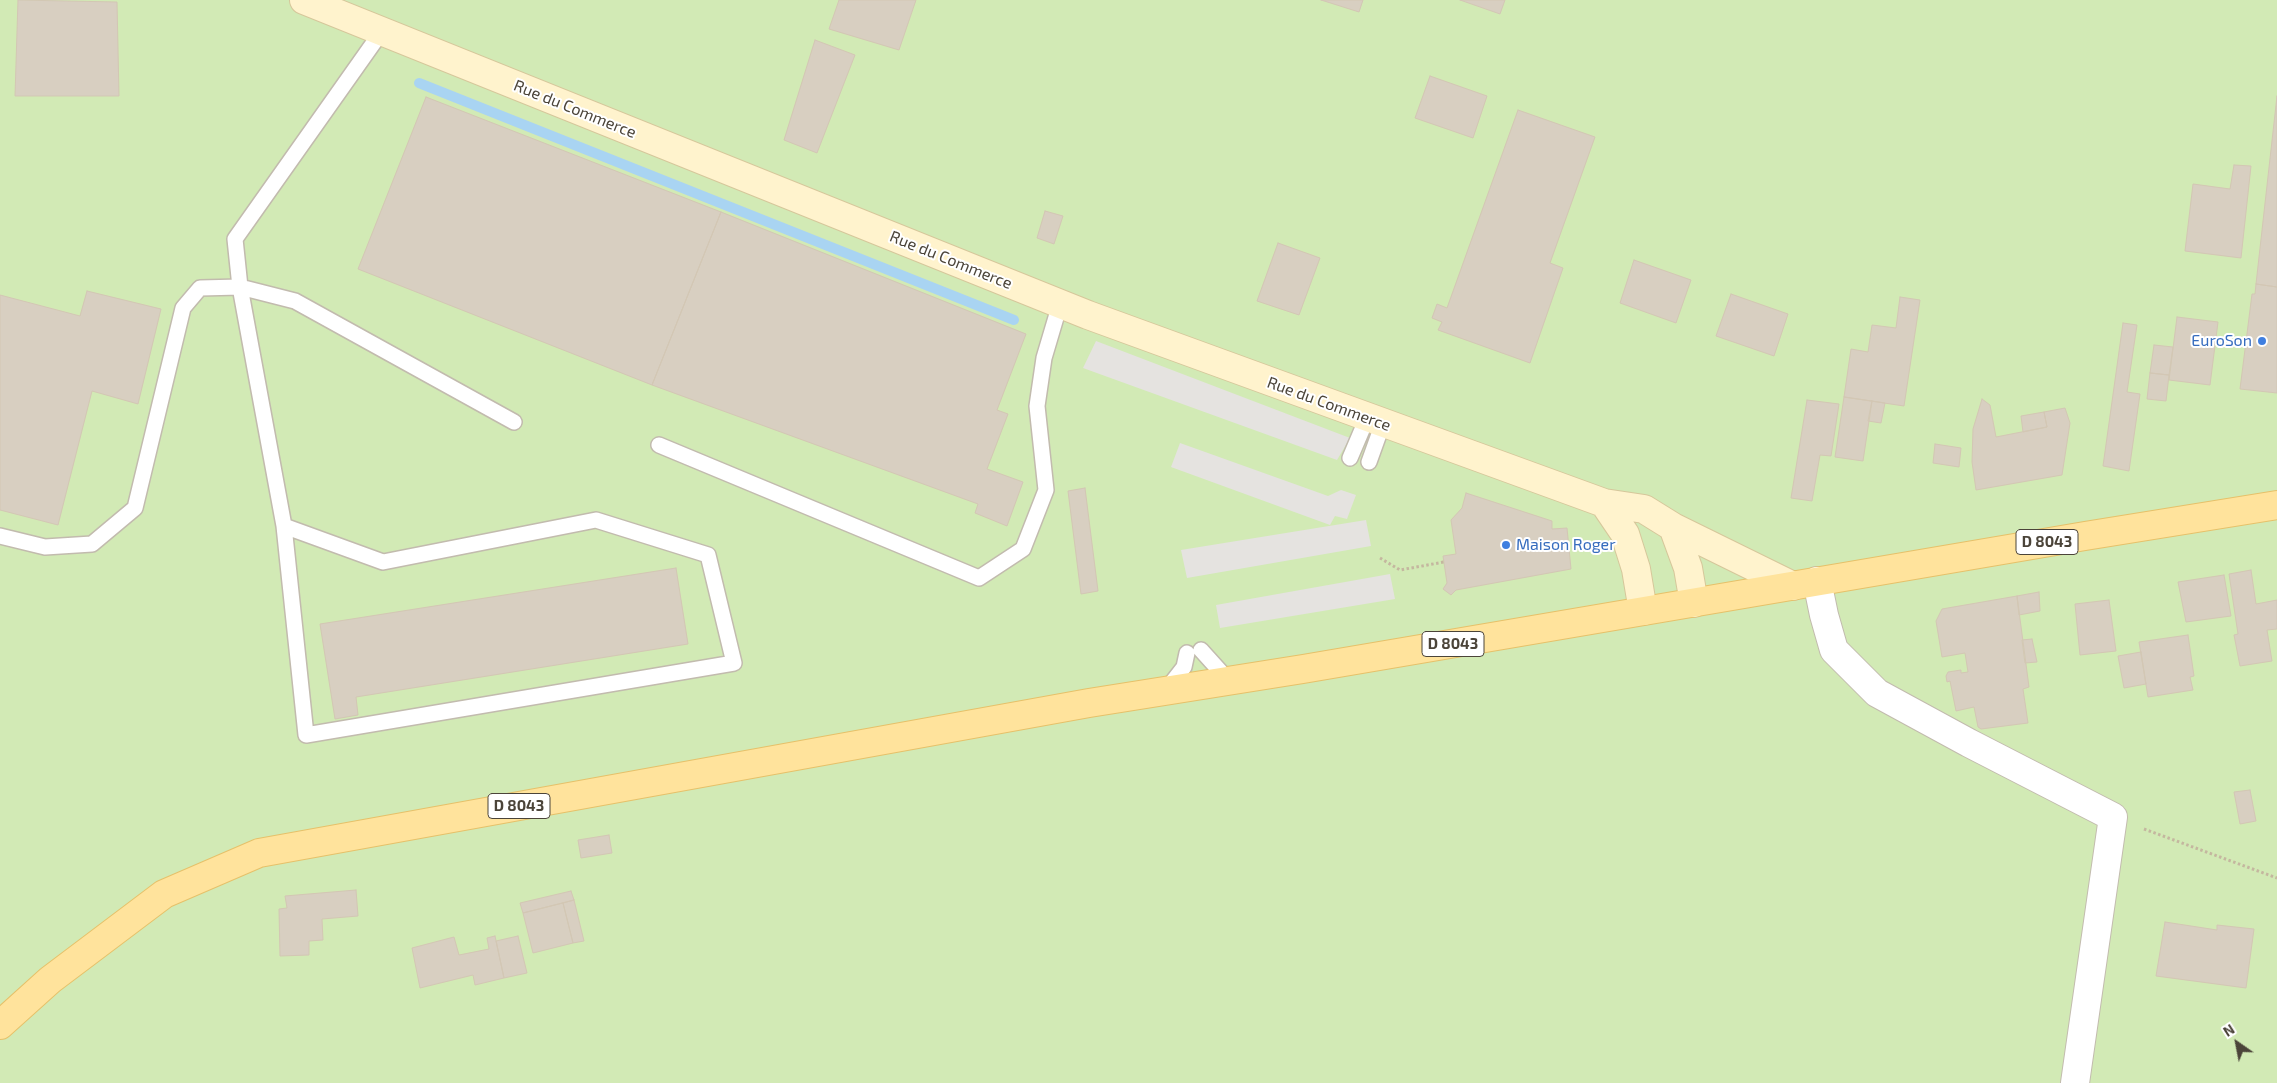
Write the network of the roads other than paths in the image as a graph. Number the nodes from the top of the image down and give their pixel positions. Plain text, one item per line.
1 (304, 0) edge
2 (382, 31) junction
3 (240, 287) junction
4 (1060, 304) junction
5 (1375, 420) junction
6 (514, 422) dead end
7 (659, 446) dead end
8 (1350, 458) dead end
9 (1369, 462) dead end
10 (1604, 504) junction
11 (2277, 505) edge
12 (284, 526) junction
13 (1673, 527) junction
14 (0, 536) edge
15 (1805, 583) junction
16 (1694, 603) junction
17 (1643, 611) junction
18 (1229, 681) junction
19 (1165, 691) junction
20 (0, 1025) edge
21 (2075, 1083) edge

1 - 2 street, Rue du Commerce
2 - 3 lane
2 - 4 street, Rue du Commerce
3 - 6 lane
3 - 12 lane
3 - 14 lane
4 - 5 street, Rue du Commerce
4 - 7 lane
5 - 8 lane
5 - 9 lane
5 - 10 street, Rue du Commerce
10 - 13 street, Rue du Commerce
10 - 17 street
11 - 15 main road, D 8043
12 - 12 lane
13 - 15 street, Rue du Commerce
13 - 16 street
15 - 16 main road, D 8043
15 - 21 street
16 - 17 main road, D 8043
17 - 18 main road, D 8043
18 - 19 main road, D 8043
18 - 19 lane
19 - 20 main road, D 8043

